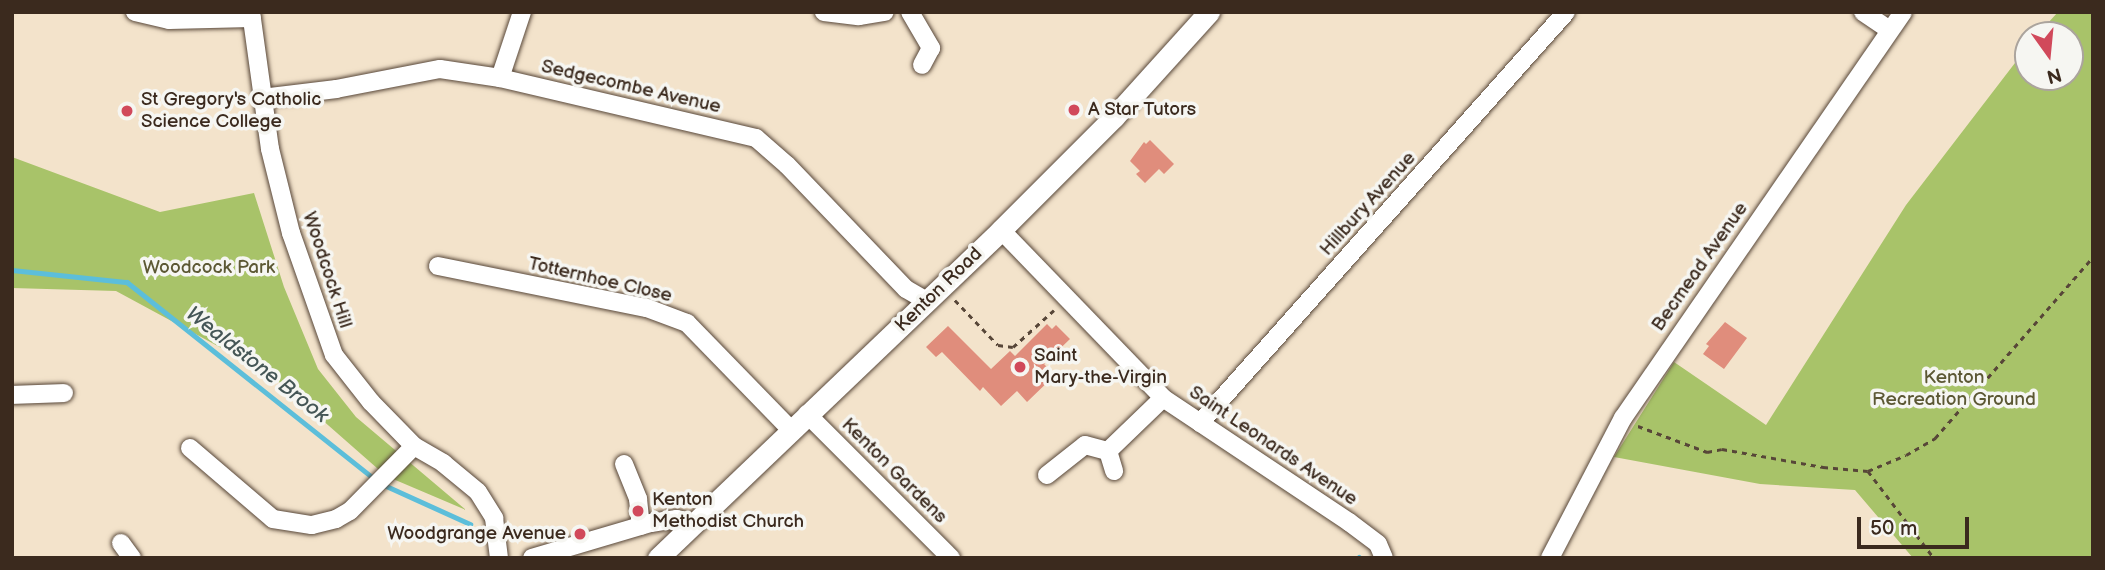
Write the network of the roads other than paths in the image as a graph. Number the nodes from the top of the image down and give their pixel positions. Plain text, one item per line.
1 (135, 12) edge
2 (522, 12) edge
3 (824, 12) edge
4 (885, 12) edge
5 (910, 12) edge
6 (1209, 12) edge
7 (1566, 12) edge
8 (1863, 12) edge
9 (1903, 12) edge
10 (252, 15) edge
11 (1890, 30) junction
12 (922, 65) dead end
13 (500, 78) junction
14 (262, 99) junction
15 (1002, 230) junction
16 (439, 266) dead end
17 (935, 294) junction
18 (64, 393) dead end
19 (12, 394) edge
20 (1163, 398) junction
21 (807, 414) junction
22 (1200, 423) junction
23 (791, 430) junction
24 (414, 446) junction
25 (190, 448) dead end
26 (1108, 451) junction
27 (624, 464) dead end
28 (1114, 471) dead end
29 (1047, 475) dead end
30 (694, 523) junction
31 (641, 526) junction
32 (121, 543) dead end
33 (1381, 551) edge
34 (132, 558) edge
35 (499, 558) edge
36 (532, 558) edge
37 (658, 558) edge
38 (951, 558) edge
39 (1550, 558) edge

1 - 10 street
2 - 13 street
3 - 4 street
5 - 12 street
6 - 15 main road, Kenton Road
7 - 22 street, Hillbury Avenue
8 - 11 street
9 - 11 street, Becmead Avenue
10 - 14 street, Woodcock Hill
11 - 39 street, Becmead Avenue
13 - 14 street, Sedgecombe Avenue
13 - 17 street, Sedgecombe Avenue
14 - 24 street, Woodcock Hill
15 - 17 main road, Kenton Road
15 - 20 street, Saint Leonards Avenue
16 - 23 street, Totternhoe Close
17 - 21 main road, Kenton Road
18 - 19 street
20 - 22 street, Saint Leonards Avenue
20 - 26 street
21 - 23 main road, Kenton Road
21 - 38 street, Kenton Gardens
22 - 33 street, Saint Leonards Avenue
23 - 30 main road, Kenton Road
24 - 25 street
24 - 35 street, Woodcock Hill
26 - 28 street
26 - 29 street
27 - 31 street
30 - 31 street
30 - 37 main road, Kenton Road
31 - 36 street
32 - 34 street

